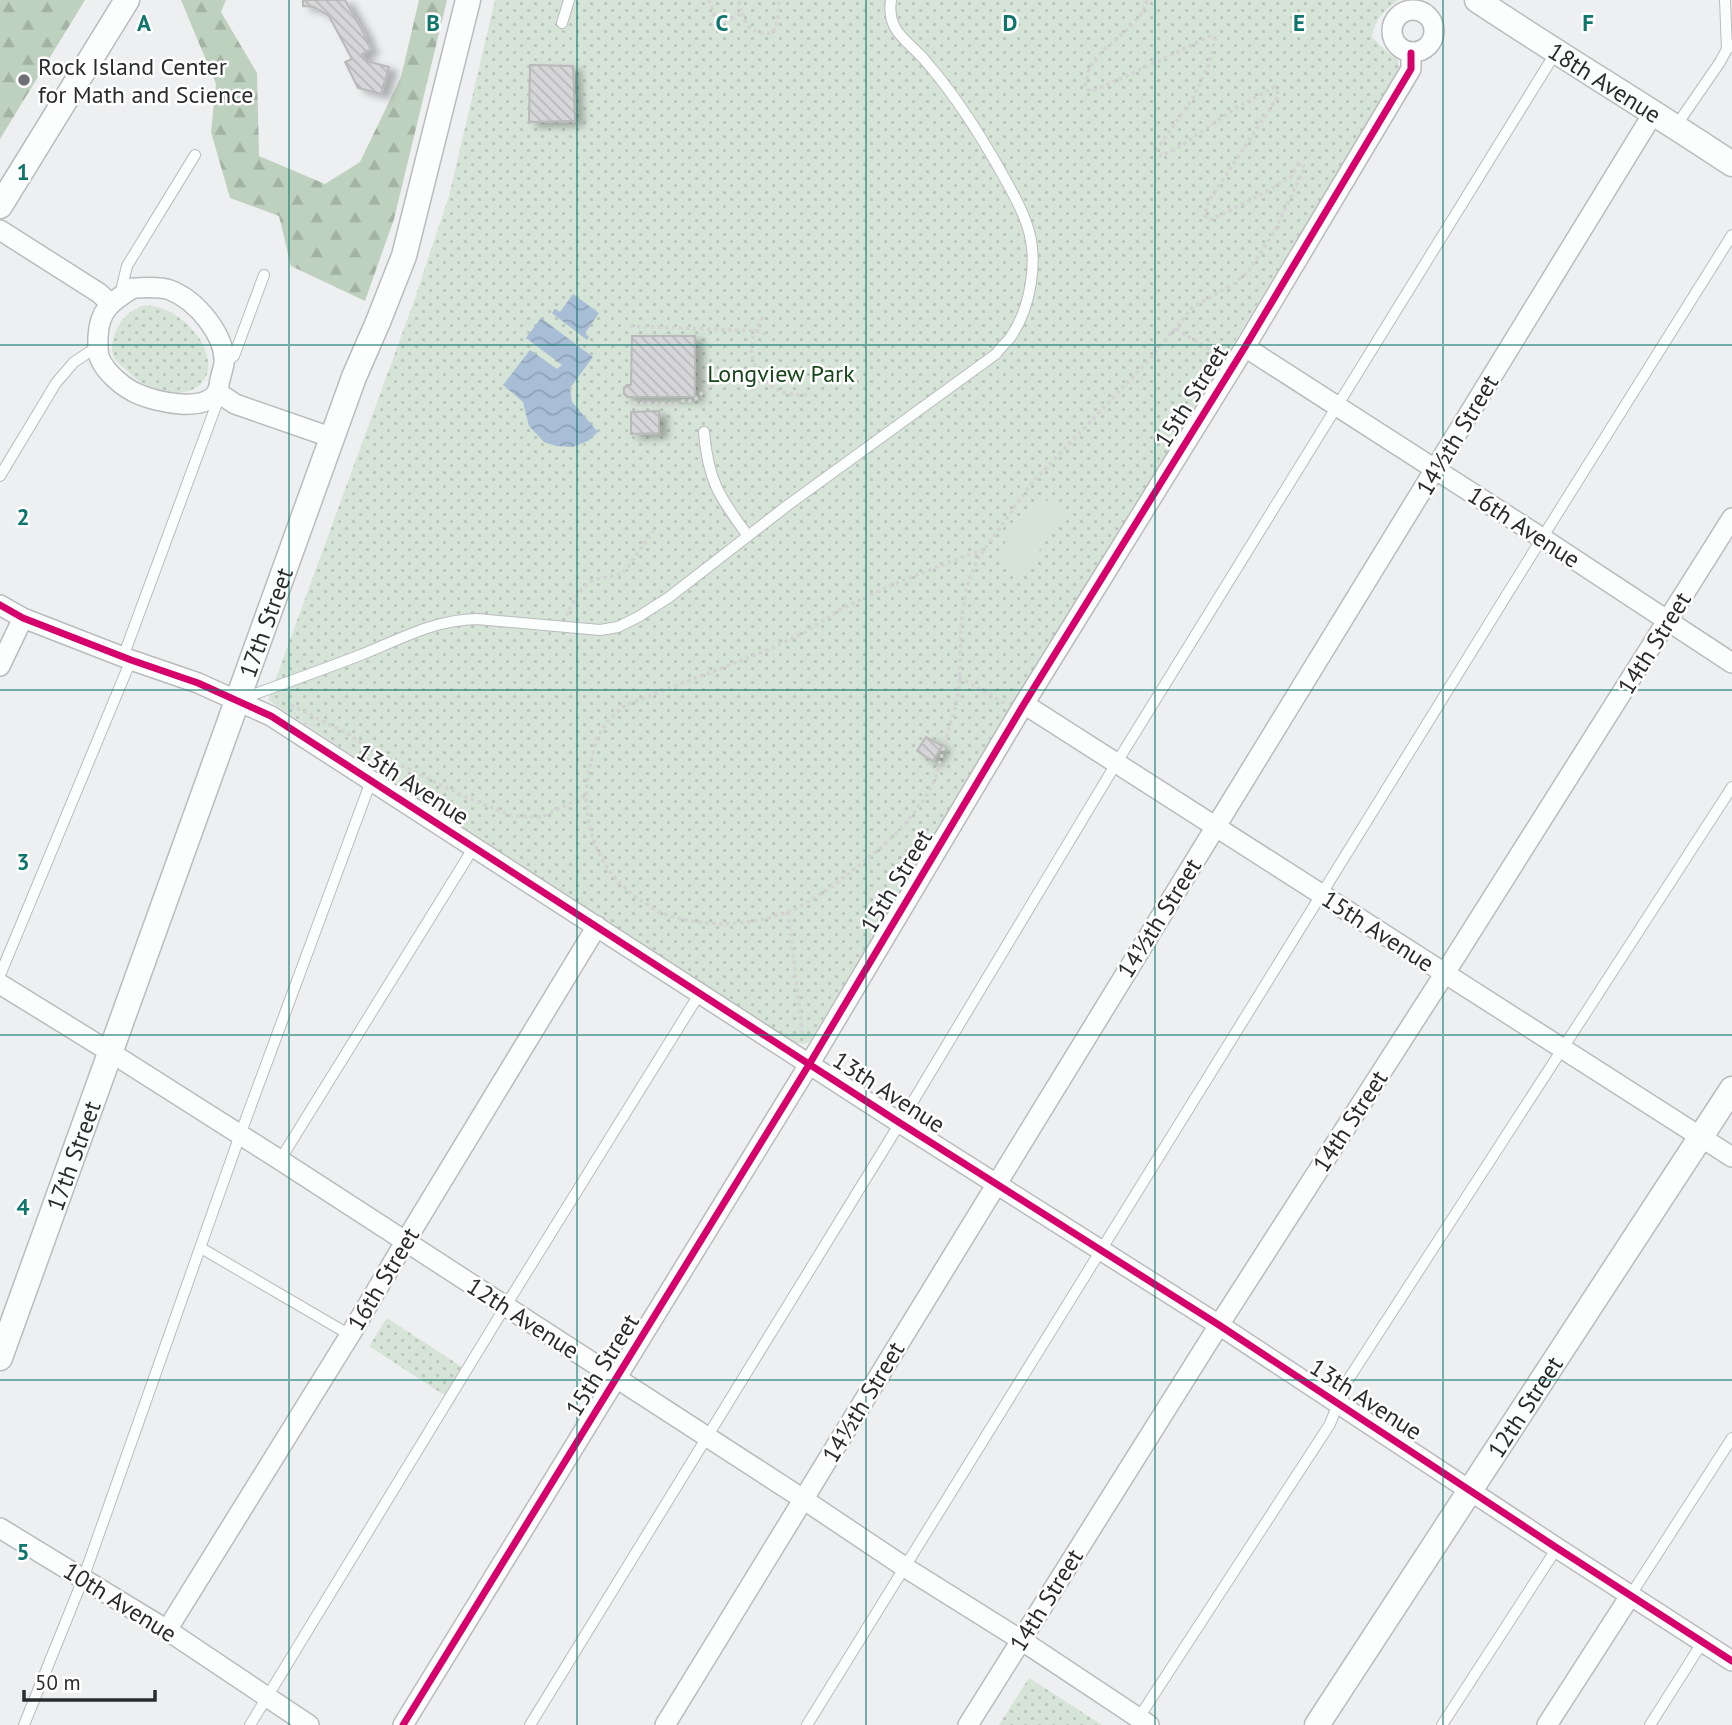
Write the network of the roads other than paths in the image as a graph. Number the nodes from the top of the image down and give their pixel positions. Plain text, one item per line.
1 (127, 0) edge
2 (468, 0) edge
3 (569, 0) edge
4 (891, 0) edge
5 (1477, 0) edge
6 (1725, 0) edge
7 (562, 23) dead end
8 (1730, 47) edge
9 (1556, 52) junction
10 (1411, 53) dead end
11 (1654, 112) junction
12 (1676, 126) junction
13 (195, 155) dead end
14 (1732, 164) edge
15 (0, 206) edge
16 (0, 230) edge
17 (1732, 235) edge
18 (264, 275) dead end
19 (115, 301) junction
20 (98, 347) junction
21 (1239, 356) junction
22 (224, 363) junction
23 (219, 394) junction
24 (1336, 407) junction
25 (704, 432) dead end
26 (333, 438) junction
27 (1436, 470) junction
28 (0, 476) edge
29 (1732, 518) edge
30 (748, 536) junction
31 (1542, 538) junction
32 (0, 605) edge
33 (23, 618) junction
34 (1668, 620) junction
35 (127, 659) junction
36 (1732, 663) edge
37 (0, 666) edge
38 (249, 696) junction
39 (1021, 708) junction
40 (1117, 762) junction
41 (371, 780) junction
42 (1732, 787) edge
43 (1215, 827) junction
44 (475, 846) junction
45 (1322, 894) junction
46 (597, 926) junction
47 (1445, 974) junction
48 (0, 975) edge
49 (0, 984) edge
50 (700, 993) junction
51 (1561, 1049) junction
52 (110, 1052) junction
53 (810, 1063) junction
54 (1732, 1088) edge
55 (900, 1122) junction
56 (240, 1135) junction
57 (1700, 1138) junction
58 (1732, 1157) edge
59 (280, 1160) junction
60 (996, 1184) junction
61 (405, 1241) junction
62 (201, 1248) junction
63 (1101, 1251) junction
64 (505, 1307) junction
65 (1219, 1325) junction
66 (350, 1335) junction
67 (0, 1358) edge
68 (616, 1379) junction
69 (1338, 1403) junction
70 (707, 1438) junction
71 (1732, 1438) edge
72 (1469, 1490) junction
73 (803, 1499) junction
74 (0, 1528) edge
75 (1557, 1548) junction
76 (906, 1568) junction
77 (83, 1579) junction
78 (1630, 1596) junction
79 (167, 1630) junction
80 (1021, 1640) junction
81 (1702, 1643) junction
82 (1732, 1661) edge
83 (267, 1697) junction
84 (1141, 1723) edge
85 (24, 1725) edge
86 (250, 1725) edge
87 (309, 1725) edge
88 (403, 1725) edge
89 (530, 1725) edge
90 (665, 1725) edge
91 (807, 1725) edge
92 (968, 1725) edge
93 (1317, 1725) edge
94 (1442, 1725) edge
95 (1547, 1725) edge
96 (1650, 1725) edge

1 - 15 street
2 - 26 street, 17th Street
3 - 7 lane
4 - 30 lane
5 - 9 street, 18th Avenue
6 - 8 lane
8 - 12 lane
9 - 11 street, 18th Avenue
9 - 24 lane
10 - 21 street, 15th Street
11 - 12 street, 18th Avenue
11 - 27 street, 14½th Street
12 - 14 street, 18th Avenue
13 - 19 lane
16 - 19 street
17 - 31 lane
18 - 22 lane
19 - 20 street
19 - 22 street
20 - 23 street
20 - 28 lane
21 - 24 street, 16th Avenue
21 - 39 street, 15th Street
22 - 23 street
23 - 26 street
23 - 35 lane
24 - 27 street, 16th Avenue
24 - 40 lane
25 - 30 lane
26 - 38 street, 17th Street
27 - 31 street, 16th Avenue
27 - 43 street, 14½th Street
29 - 34 street, 14th Street
30 - 38 lane
31 - 34 street, 16th Avenue
31 - 45 lane
32 - 33 street, 13th Avenue
33 - 35 street, 13th Avenue
33 - 37 street
34 - 36 street, 16th Avenue
34 - 47 street, 14th Street
35 - 38 street, 13th Avenue
35 - 48 lane
38 - 41 street, 13th Avenue
38 - 52 street, 17th Street
39 - 40 street, 15th Avenue
39 - 53 street, 15th Street
40 - 43 street, 15th Avenue
40 - 55 lane
41 - 44 street, 13th Avenue
41 - 56 lane
42 - 51 lane
43 - 45 street, 15th Avenue
43 - 60 street, 14½th Street
44 - 46 street, 13th Avenue
44 - 59 lane
45 - 47 street, 15th Avenue
45 - 63 lane
46 - 50 street, 13th Avenue
46 - 61 street, 16th Street
47 - 51 street, 15th Avenue
47 - 65 street, 14th Street
49 - 52 street, 12th Avenue
50 - 53 street, 13th Avenue
50 - 64 lane
51 - 57 street, 15th Avenue
51 - 69 lane
52 - 56 street, 12th Avenue
52 - 67 street, 17th Street
53 - 55 street, 13th Avenue
53 - 68 street, 15th Street
54 - 57 street, 12th Street
55 - 60 street, 13th Avenue
55 - 70 lane
56 - 59 street, 12th Avenue
56 - 62 lane
57 - 58 street, 15th Avenue
57 - 72 street, 12th Street
59 - 61 street, 12th Avenue
60 - 63 street, 13th Avenue
60 - 73 street, 14½th Street
61 - 64 street, 12th Avenue
61 - 66 street, 16th Street
62 - 66 lane
62 - 77 lane
63 - 65 street, 13th Avenue
63 - 76 lane
64 - 68 street, 12th Avenue
64 - 83 lane
65 - 69 street, 13th Avenue
65 - 80 street, 14th Street
66 - 79 street, 16th Street
68 - 70 street, 12th Avenue
68 - 88 street, 15th Street
69 - 72 street, 13th Avenue
69 - 84 lane
70 - 73 street, 12th Avenue
70 - 89 lane
71 - 78 lane
72 - 75 street, 13th Avenue
72 - 93 street, 12th Street
73 - 76 street, 12th Avenue
73 - 90 street, 14½th Street
74 - 77 street, 10th Avenue
75 - 78 street, 13th Avenue
75 - 94 lane
76 - 80 street, 12th Avenue
76 - 91 lane
77 - 79 street, 10th Avenue
77 - 85 lane
78 - 81 street, 13th Avenue
78 - 95 street
79 - 83 street, 10th Avenue
80 - 84 street, 12th Avenue
80 - 92 street, 14th Street
81 - 82 street, 13th Avenue
81 - 96 lane
83 - 86 lane
83 - 87 street, 10th Avenue

